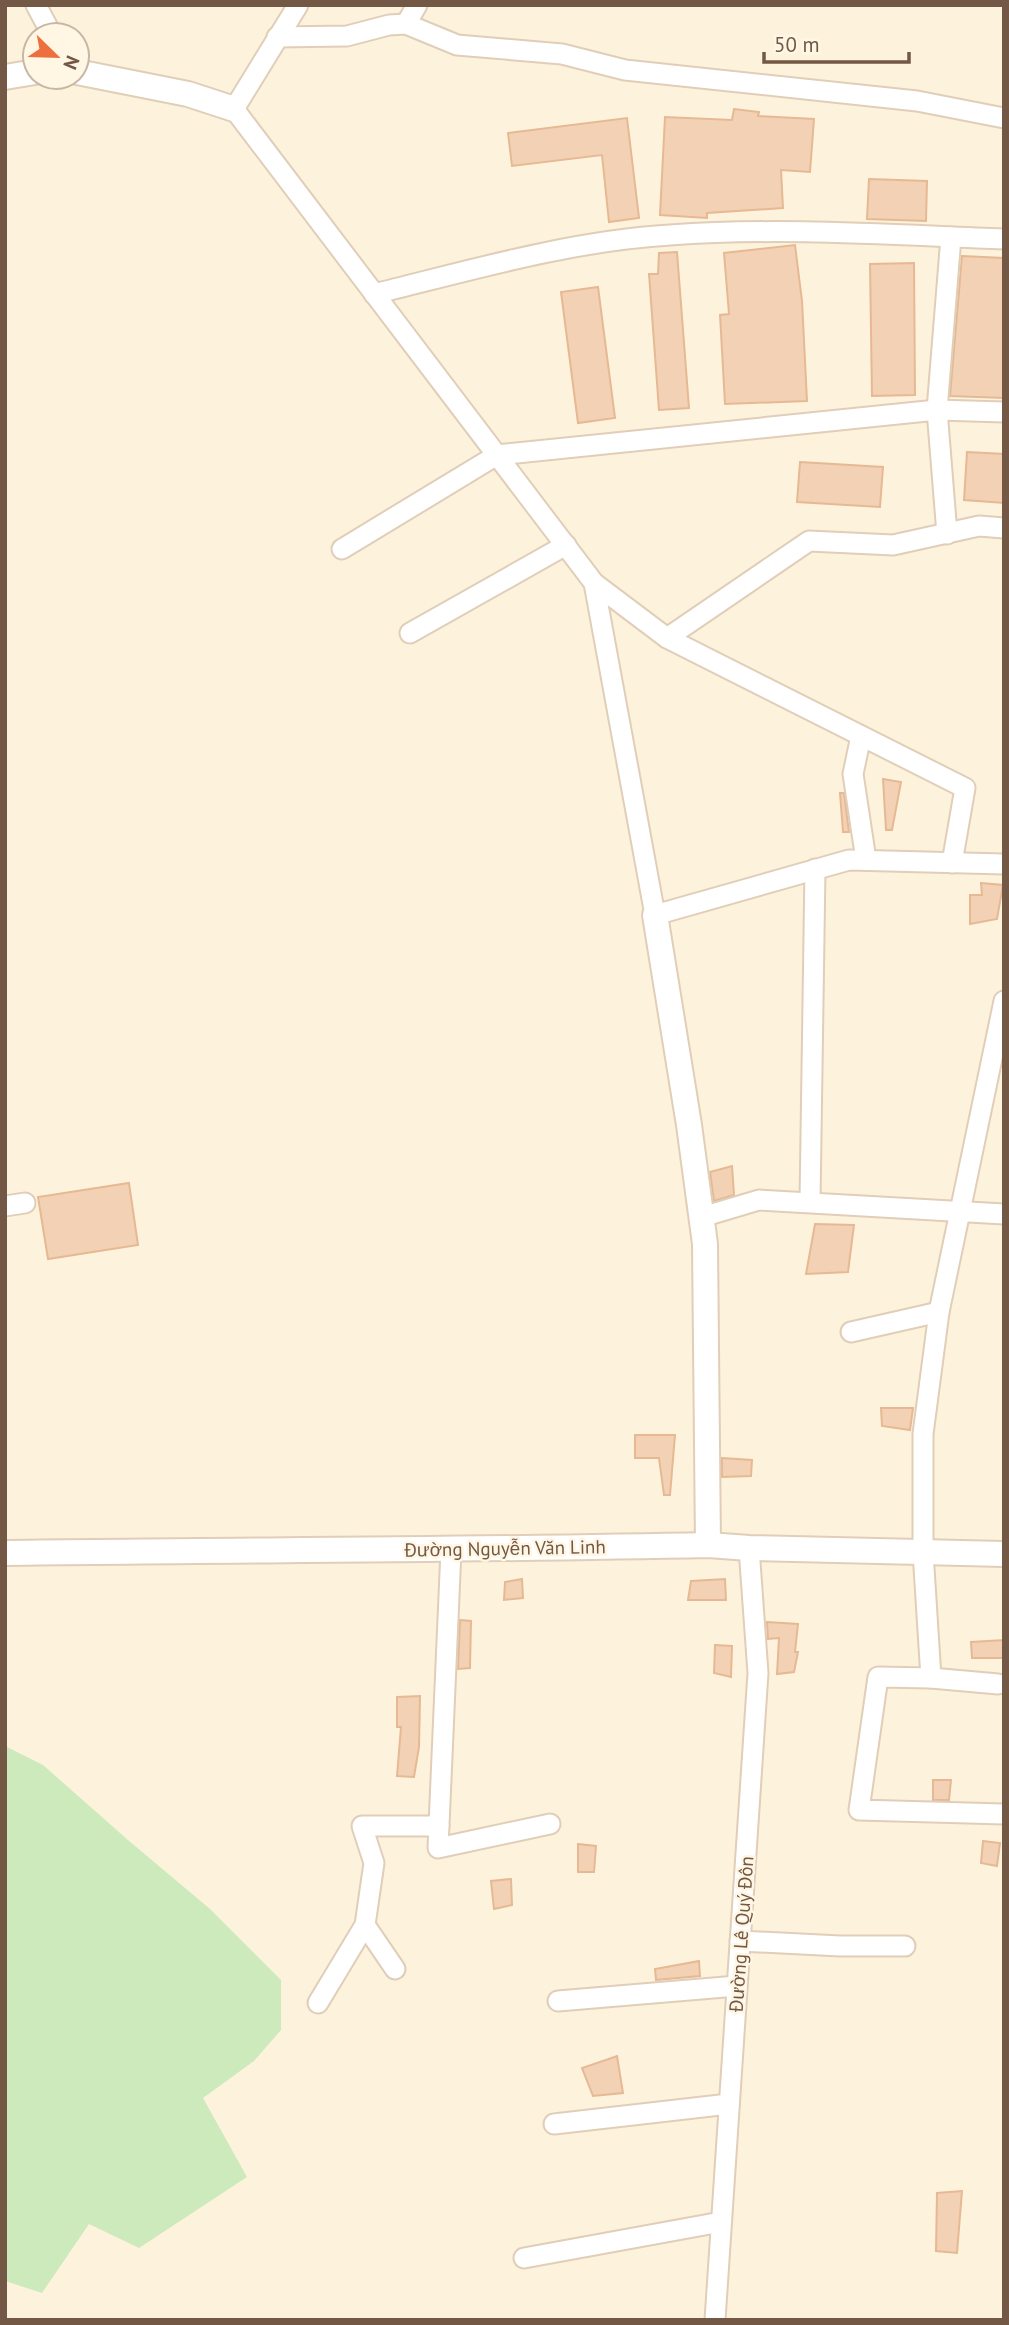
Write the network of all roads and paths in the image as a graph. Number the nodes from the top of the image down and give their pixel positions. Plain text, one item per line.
1 (36, 5) edge
2 (298, 5) edge
3 (417, 5) edge
4 (45, 21) edge
5 (407, 24) junction
6 (277, 37) junction
7 (91, 75) edge
8 (234, 109) junction
9 (1004, 118) edge
10 (951, 237) junction
11 (1004, 239) edge
12 (374, 293) junction
13 (937, 410) junction
14 (1004, 412) edge
15 (497, 455) junction
16 (1004, 528) edge
17 (947, 534) junction
18 (566, 545) junction
19 (342, 550) dead end
20 (594, 583) junction
21 (410, 633) dead end
22 (667, 638) junction
23 (862, 736) junction
24 (866, 860) junction
25 (952, 863) junction
26 (1004, 864) edge
27 (815, 869) junction
28 (654, 915) junction
29 (1004, 1001) edge
30 (26, 1202) dead end
31 (810, 1202) junction
32 (5, 1206) edge
33 (958, 1211) junction
34 (1004, 1214) edge
35 (702, 1217) junction
36 (939, 1312) junction
37 (851, 1332) dead end
38 (708, 1545) junction
39 (748, 1548) junction
40 (451, 1550) junction
41 (923, 1552) junction
42 (5, 1553) edge
43 (1004, 1554) edge
44 (931, 1678) junction
45 (998, 1684) dead end
46 (1004, 1814) edge
47 (550, 1824) dead end
48 (439, 1826) junction
49 (365, 1925) junction
50 (740, 1941) junction
51 (905, 1947) dead end
52 (395, 1969) dead end
53 (737, 1986) junction
54 (558, 2001) dead end
55 (318, 2003) dead end
56 (729, 2104) junction
57 (554, 2124) dead end
58 (721, 2222) junction
59 (524, 2258) dead end
60 (715, 2320) edge

1 - 4 street
2 - 6 street
3 - 5 street
5 - 6 street
5 - 9 street
6 - 8 street
7 - 8 street
8 - 12 street
10 - 11 street
10 - 12 street
10 - 13 street
12 - 15 street
13 - 14 street
13 - 15 street
13 - 17 street
15 - 18 street
15 - 19 street
16 - 17 street
17 - 22 street
18 - 20 street
18 - 21 street
20 - 22 street
20 - 28 street
22 - 23 street
23 - 24 street
23 - 25 street
24 - 25 street
24 - 27 street
25 - 26 street
27 - 28 street
27 - 31 street
28 - 35 street
29 - 33 street
30 - 32 street
31 - 33 street
31 - 35 street
33 - 34 street
33 - 36 street
35 - 38 street
36 - 37 street
36 - 41 street
38 - 39 street, Đường Nguyễn Văn Linh
38 - 40 street, Đường Nguyễn Văn Linh
39 - 41 street, Đường Nguyễn Văn Linh
39 - 50 street, Đường Lê Quý Đôn
40 - 42 street, Đường Nguyễn Văn Linh
40 - 48 street
41 - 43 street, Đường Nguyễn Văn Linh
41 - 44 street
44 - 45 street
44 - 46 street
47 - 48 street
48 - 49 street
49 - 52 street
49 - 55 street
50 - 51 street
50 - 53 street, Đường Lê Quý Đôn
53 - 54 street
53 - 56 street, Đường Lê Quý Đôn
56 - 57 street
56 - 58 street, Đường Lê Quý Đôn
58 - 59 street
58 - 60 street, Đường Lê Quý Đôn

